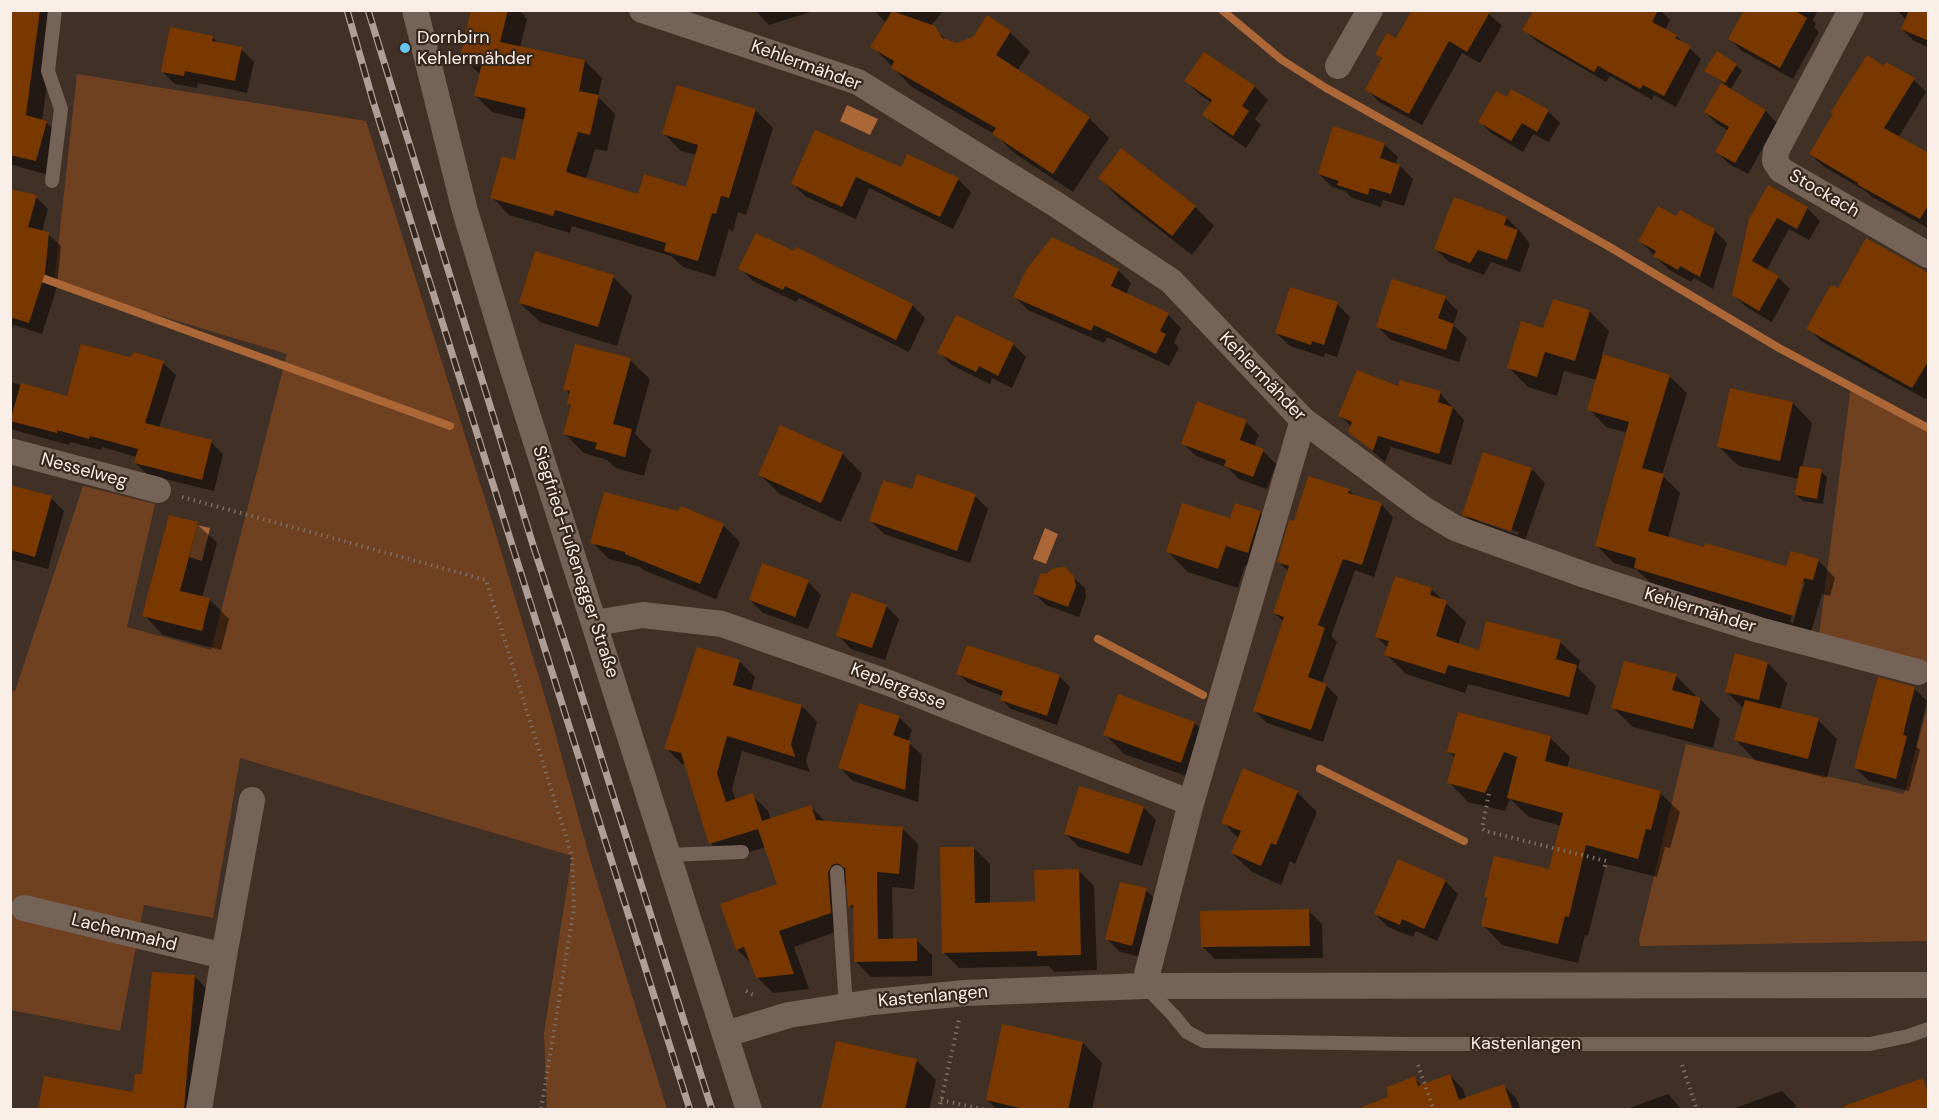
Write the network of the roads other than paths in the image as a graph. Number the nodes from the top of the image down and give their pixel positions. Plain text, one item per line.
1 (55, 10) edge
2 (415, 10) edge
3 (642, 10) edge
4 (1370, 10) edge
5 (1851, 10) edge
6 (1338, 66) dead end
7 (52, 181) dead end
8 (1929, 255) edge
9 (1303, 420) junction
10 (10, 452) edge
11 (158, 490) road end
12 (595, 623) junction
13 (1918, 672) dead end
14 (252, 800) dead end
15 (1191, 803) junction
16 (742, 852) dead end
17 (669, 855) junction
18 (837, 872) dead end
19 (24, 908) dead end
20 (224, 957) junction
21 (1929, 985) edge
22 (1144, 986) junction
23 (846, 1007) junction
24 (1929, 1029) edge
25 (726, 1034) junction
26 (199, 1110) edge
27 (749, 1110) edge

1 - 7 lane
2 - 12 street, Siegfried-Fußenegger Straße
3 - 9 street, Kehlermähder
4 - 6 street
5 - 8 street, Stockach
9 - 13 street, Kehlermähder
9 - 15 street
10 - 11 street, Nesselweg
12 - 15 street, Keplergasse
12 - 17 street, Siegfried-Fußenegger Straße
14 - 20 street
15 - 22 street
16 - 17 lane
17 - 25 street, Siegfried-Fußenegger Straße
18 - 23 lane
19 - 20 street, Lachenmahd
20 - 26 street
21 - 22 street, Kastenlangen
22 - 23 street, Kastenlangen
22 - 24 lane, Kastenlangen
23 - 25 street, Kastenlangen
25 - 27 street, Siegfried-Fußenegger Straße

